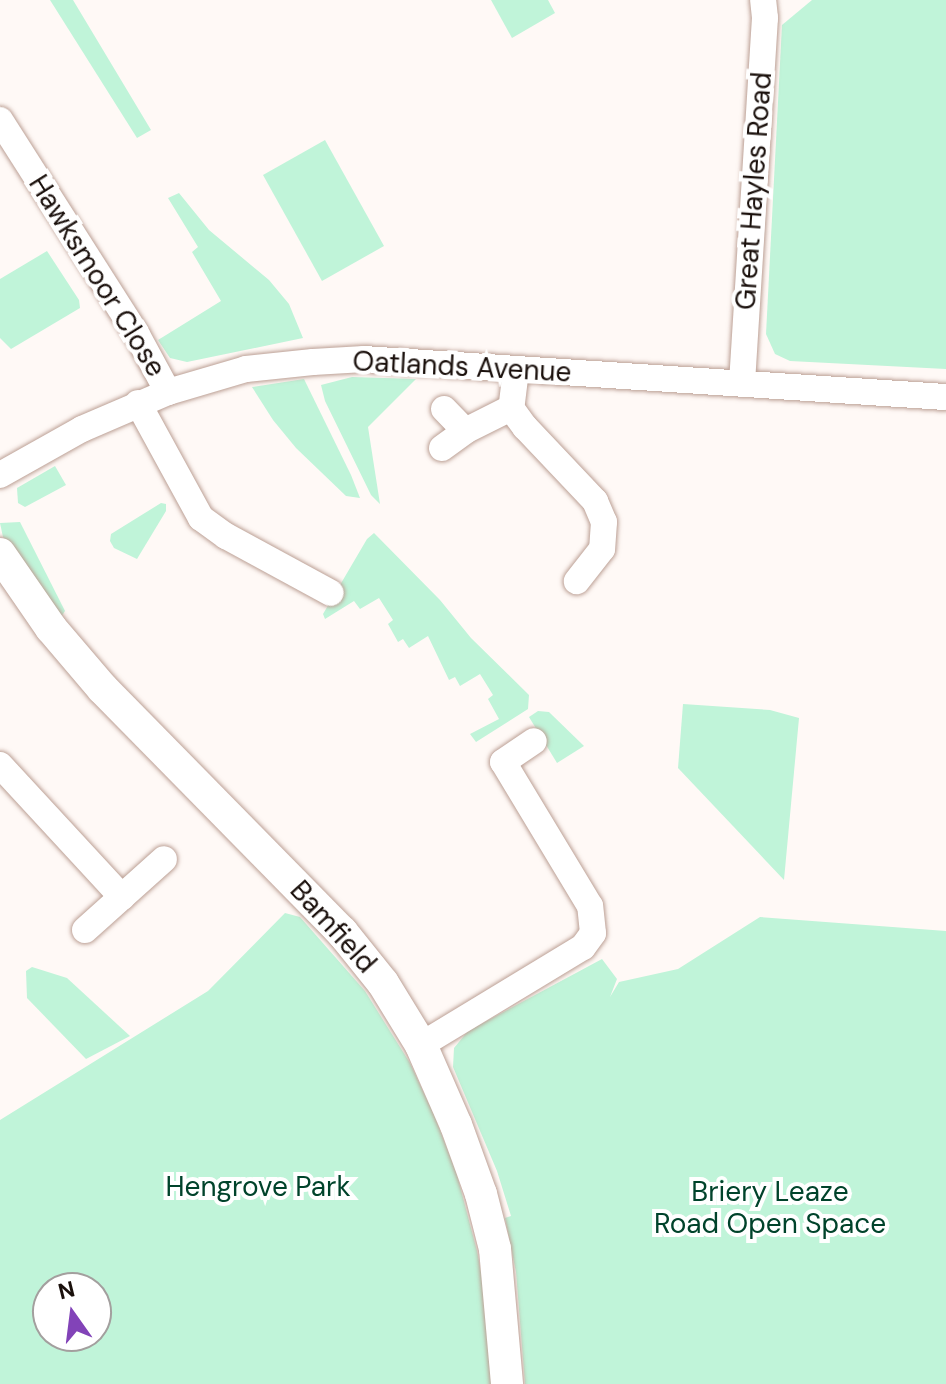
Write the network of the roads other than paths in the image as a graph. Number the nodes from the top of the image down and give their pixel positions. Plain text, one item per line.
1 (763, 0) edge
2 (0, 120) edge
3 (516, 370) junction
4 (742, 383) junction
5 (168, 392) junction
6 (946, 397) edge
7 (138, 403) junction
8 (511, 408) junction
9 (444, 409) dead end
10 (465, 431) junction
11 (442, 448) dead end
12 (0, 475) edge
13 (4, 569) edge
14 (577, 581) dead end
15 (331, 593) dead end
16 (534, 741) dead end
17 (0, 765) edge
18 (164, 859) dead end
19 (122, 897) junction
20 (85, 930) dead end
21 (421, 1045) junction
22 (507, 1384) edge

1 - 4 street, Great Hayles Road
2 - 5 street, Hawksmoor Close
3 - 4 street, Oatlands Avenue
3 - 5 street, Oatlands Avenue
3 - 8 street
4 - 6 street, Oatlands Avenue
5 - 7 street, Oatlands Avenue
7 - 12 street, Oatlands Avenue
7 - 15 street
8 - 10 street
8 - 14 street
9 - 10 street
10 - 11 street
13 - 21 street, Bamfield
16 - 21 street
17 - 19 street
18 - 19 street
19 - 20 street
21 - 22 street, Bamfield

